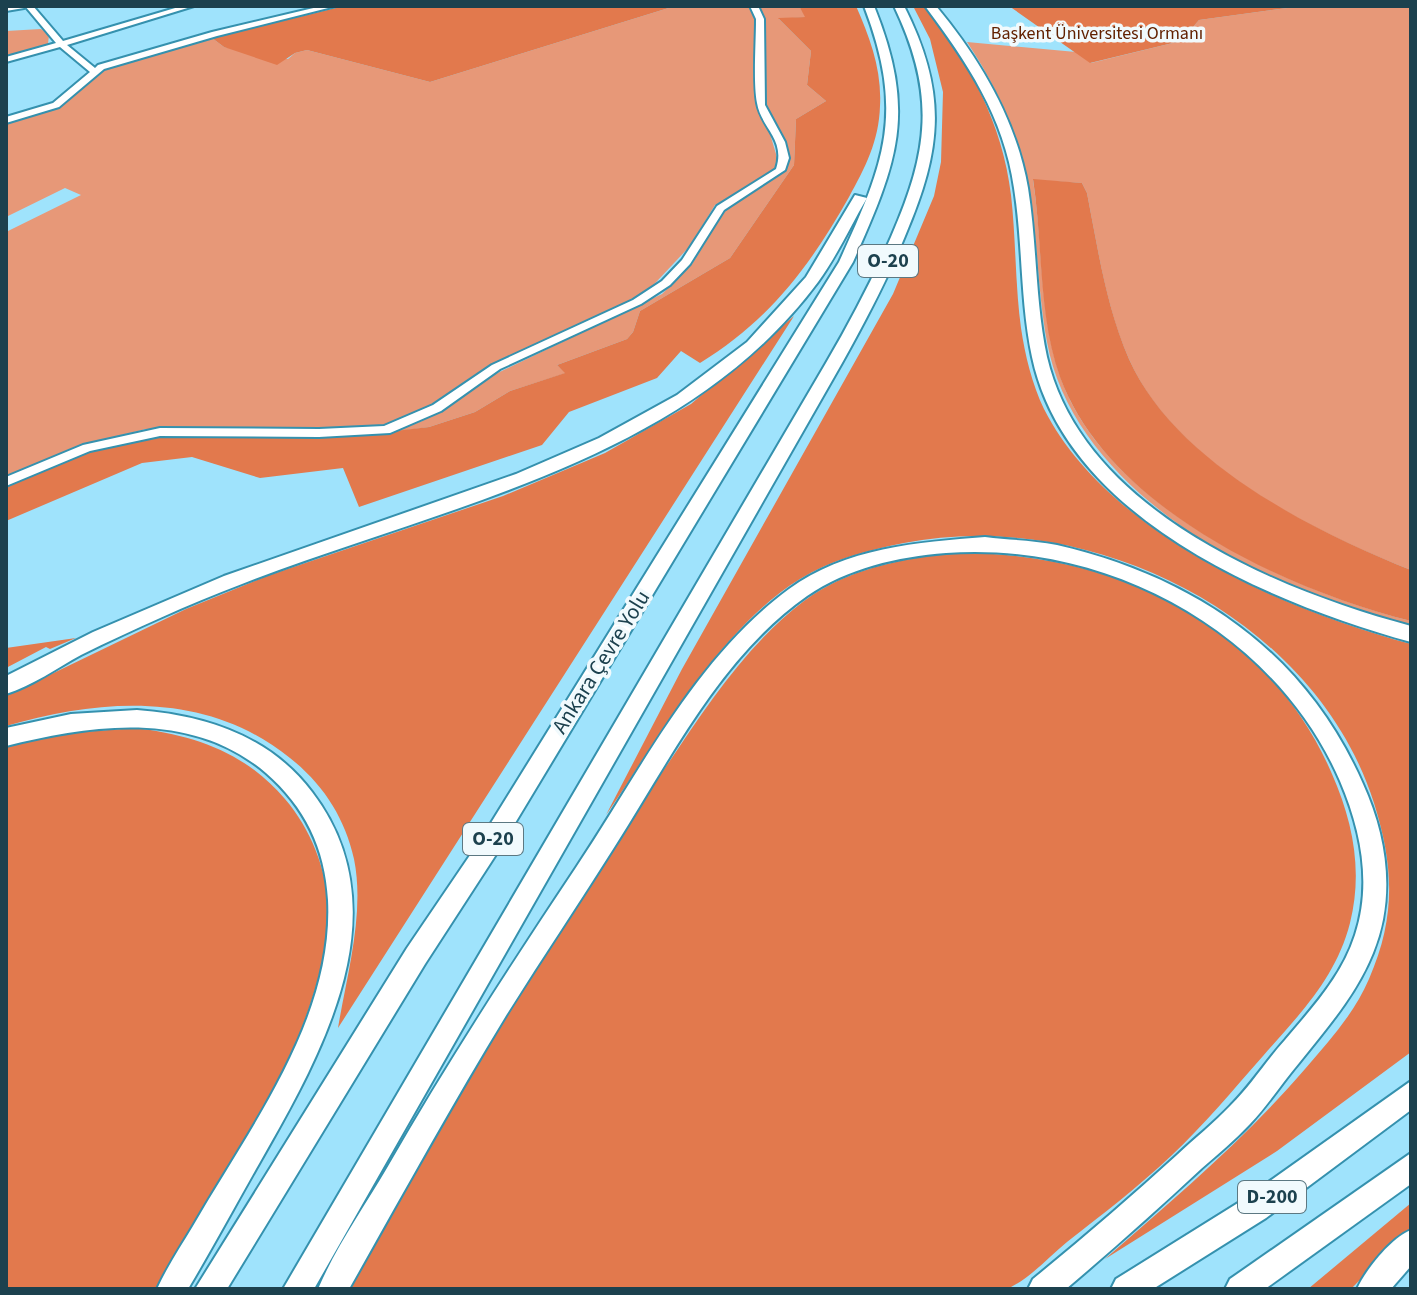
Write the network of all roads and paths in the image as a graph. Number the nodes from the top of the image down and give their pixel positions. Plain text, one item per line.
1 (21, 6) edge
2 (29, 6) edge
3 (190, 6) edge
4 (332, 6) edge
5 (754, 6) edge
6 (869, 6) edge
7 (899, 6) edge
8 (930, 6) edge
9 (6, 9) edge
10 (61, 44) junction
11 (6, 60) edge
12 (93, 71) junction
13 (896, 109) junction
14 (6, 120) edge
15 (6, 482) edge
16 (1411, 634) edge
17 (6, 686) edge
18 (6, 737) edge
19 (1411, 1094) edge
20 (1411, 1167) edge
21 (1411, 1244) edge
22 (172, 1289) edge
23 (210, 1289) edge
24 (298, 1289) edge
25 (333, 1289) edge
26 (1043, 1289) edge
27 (1126, 1289) edge
28 (1240, 1289) edge
29 (1372, 1289) edge

1 - 9 street
2 - 10 street
3 - 10 street
4 - 12 street
5 - 15 street
6 - 13 highway, Ankara Çevre Yolu / O-20
7 - 24 highway, O-20
8 - 16 highway
10 - 11 street
10 - 12 street
12 - 14 street
13 - 17 highway
13 - 23 highway, Ankara Çevre Yolu / O-20
18 - 22 highway
19 - 27 highway, D-200
20 - 28 highway, D-200
21 - 29 highway
25 - 26 highway

